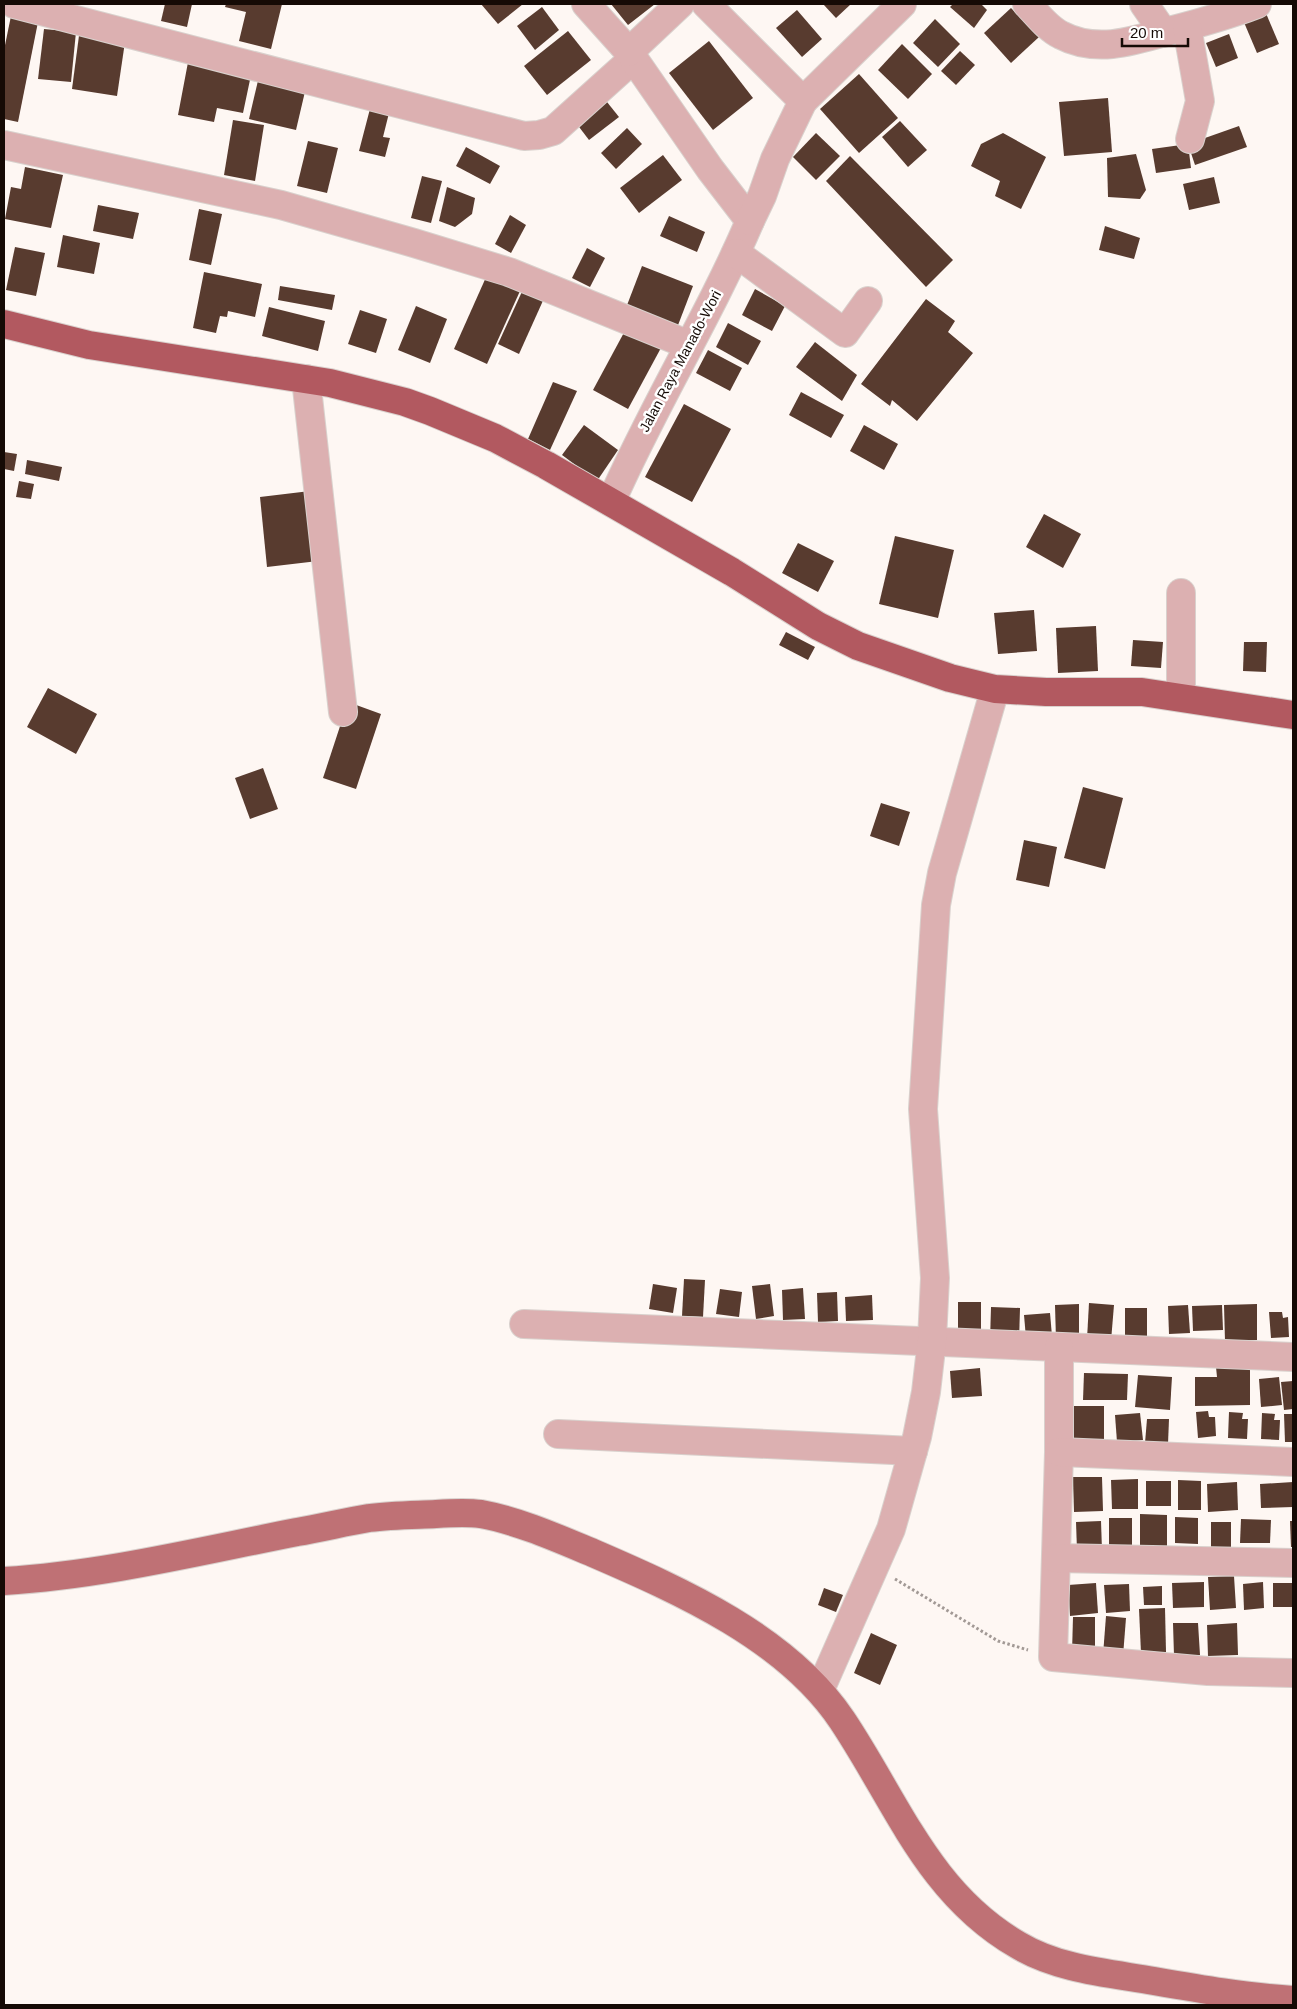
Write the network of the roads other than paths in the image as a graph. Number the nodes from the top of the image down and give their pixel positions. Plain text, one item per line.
1 (14, 4) edge
2 (586, 4) edge
3 (680, 4) edge
4 (706, 4) edge
5 (902, 4) edge
6 (1028, 4) edge
7 (1144, 4) edge
8 (1257, 4) edge
9 (1176, 30) junction
10 (631, 56) junction
11 (804, 101) junction
12 (1190, 139) dead end
13 (4, 145) edge
14 (750, 221) junction
15 (736, 252) junction
16 (868, 301) dead end
17 (4, 324) edge
18 (689, 345) junction
19 (306, 379) junction
20 (611, 502) junction
21 (1181, 594) dead end
22 (995, 689) junction
23 (1181, 697) junction
24 (343, 712) dead end
25 (1293, 715) edge
26 (524, 1324) dead end
27 (932, 1340) junction
28 (1059, 1348) junction
29 (1293, 1357) edge
30 (558, 1434) dead end
31 (913, 1452) junction
32 (1059, 1452) junction
33 (1293, 1462) edge
34 (1056, 1558) junction
35 (1293, 1563) edge
36 (4, 1581) edge
37 (1293, 1673) edge
38 (820, 1690) junction
39 (1293, 2000) edge
40 (1255, 2002) edge

1 - 10 street
2 - 10 street
3 - 10 street
4 - 11 street
5 - 11 street, Jalan Raya Manado-Wori
6 - 9 street
7 - 9 street
8 - 9 street
9 - 12 street
10 - 14 street
11 - 14 street, Jalan Raya Manado-Wori
13 - 18 street
14 - 15 street, Jalan Raya Manado-Wori
15 - 16 street
15 - 18 street, Jalan Raya Manado-Wori
17 - 19 highway
18 - 20 street, Jalan Raya Manado-Wori
19 - 20 highway
19 - 24 street
20 - 22 highway
21 - 23 street
22 - 23 highway
22 - 27 street
23 - 25 highway
26 - 27 street
27 - 28 street
27 - 31 street
28 - 29 street
28 - 32 street
30 - 31 street
31 - 38 street
32 - 33 street
32 - 34 street
34 - 35 street
34 - 37 street
36 - 38 main road
38 - 40 main road
39 - 40 main road

